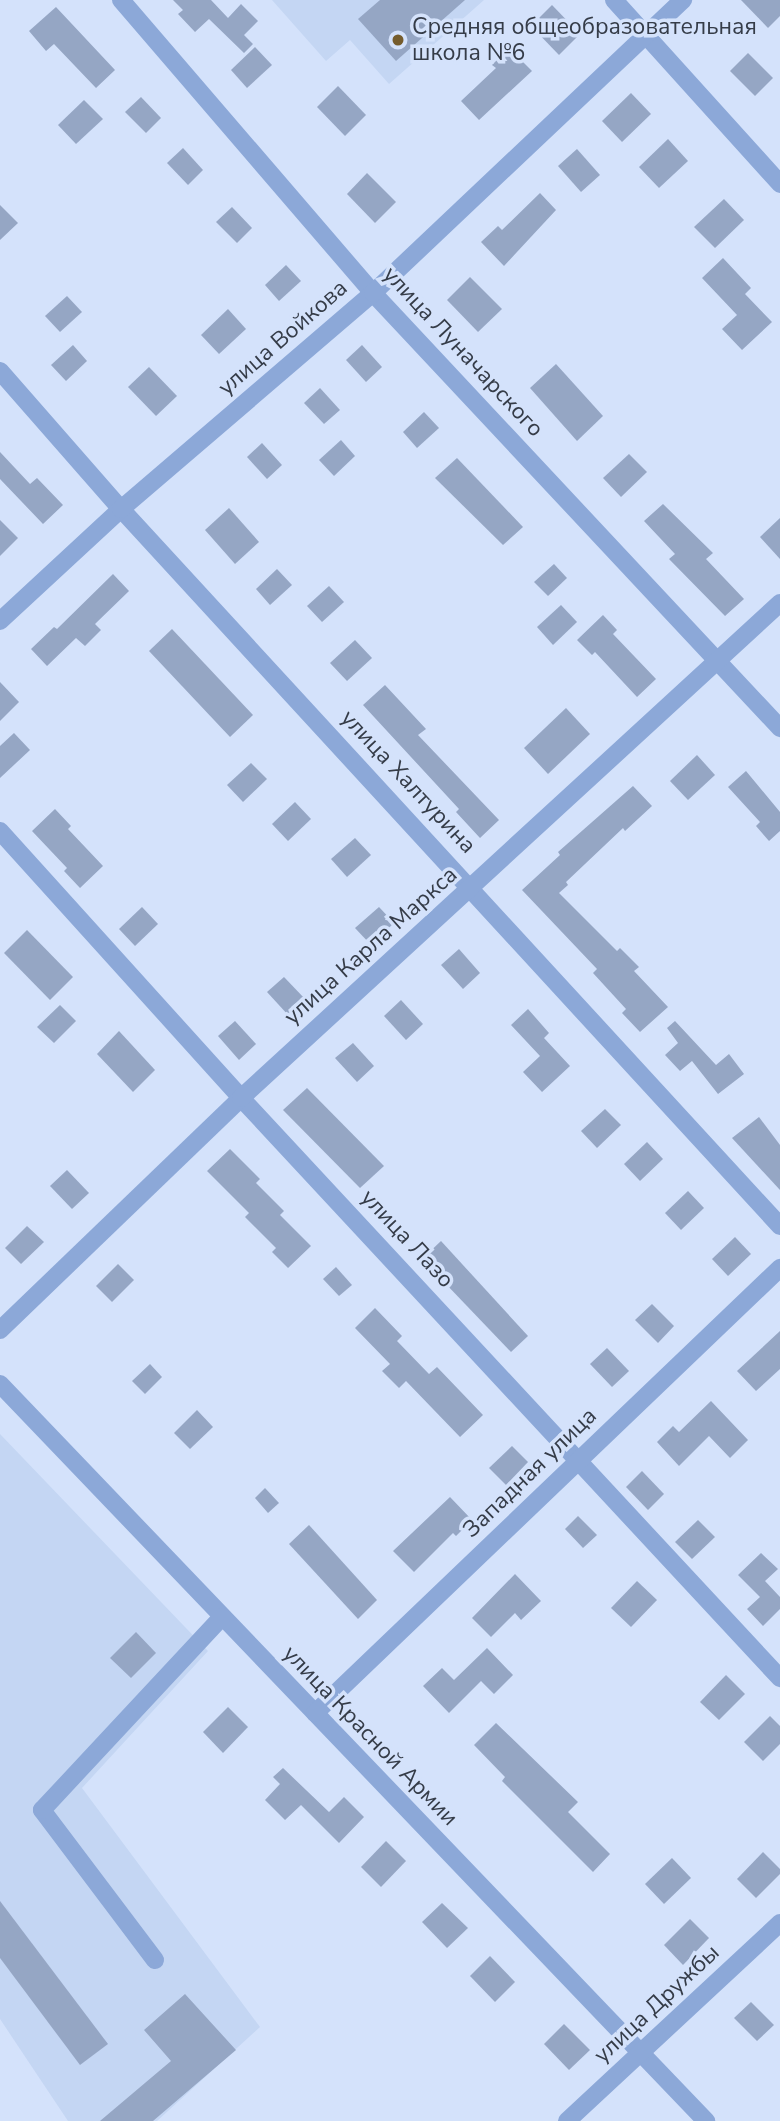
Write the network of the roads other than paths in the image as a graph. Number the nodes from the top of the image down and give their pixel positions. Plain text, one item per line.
1 (121, 0) edge
2 (614, 0) edge
3 (683, 0) edge
4 (645, 36) junction
5 (780, 184) edge
6 (373, 293) junction
7 (0, 371) edge
8 (121, 509) junction
9 (780, 603) edge
10 (0, 621) edge
11 (718, 660) junction
12 (780, 728) edge
13 (0, 831) edge
14 (472, 887) junction
15 (241, 1098) junction
16 (780, 1226) edge
17 (780, 1268) edge
18 (0, 1330) edge
19 (0, 1384) edge
20 (579, 1459) junction
21 (222, 1616) junction
22 (780, 1678) edge
23 (315, 1713) junction
24 (780, 1923) edge
25 (155, 1960) dead end
26 (640, 2053) junction
27 (567, 2121) edge
28 (706, 2121) edge

1 - 6 street, улица Луначарского
2 - 4 street
3 - 4 street, улица Войкова
4 - 5 street
4 - 6 street, улица Войкова
6 - 8 street, улица Войкова
6 - 11 street, улица Луначарского
7 - 8 street, улица Халтурина
8 - 10 street, улица Войкова
8 - 14 street, улица Халтурина
9 - 11 street, улица Карла Маркса
11 - 12 street, улица Луначарского
11 - 14 street, улица Карла Маркса
13 - 15 street, улица Лазо
14 - 15 street, улица Карла Маркса
14 - 16 street, улица Халтурина
15 - 18 street, улица Карла Маркса
15 - 20 street, улица Лазо
17 - 20 street, Западная улица
19 - 21 street, улица Красной Армии
20 - 22 street, улица Лазо
20 - 23 street, Западная улица
21 - 23 street, улица Красной Армии
21 - 25 street
23 - 26 street, улица Красной Армии
24 - 26 street, улица Дружбы
26 - 27 street, улица Дружбы
26 - 28 street, улица Красной Армии

